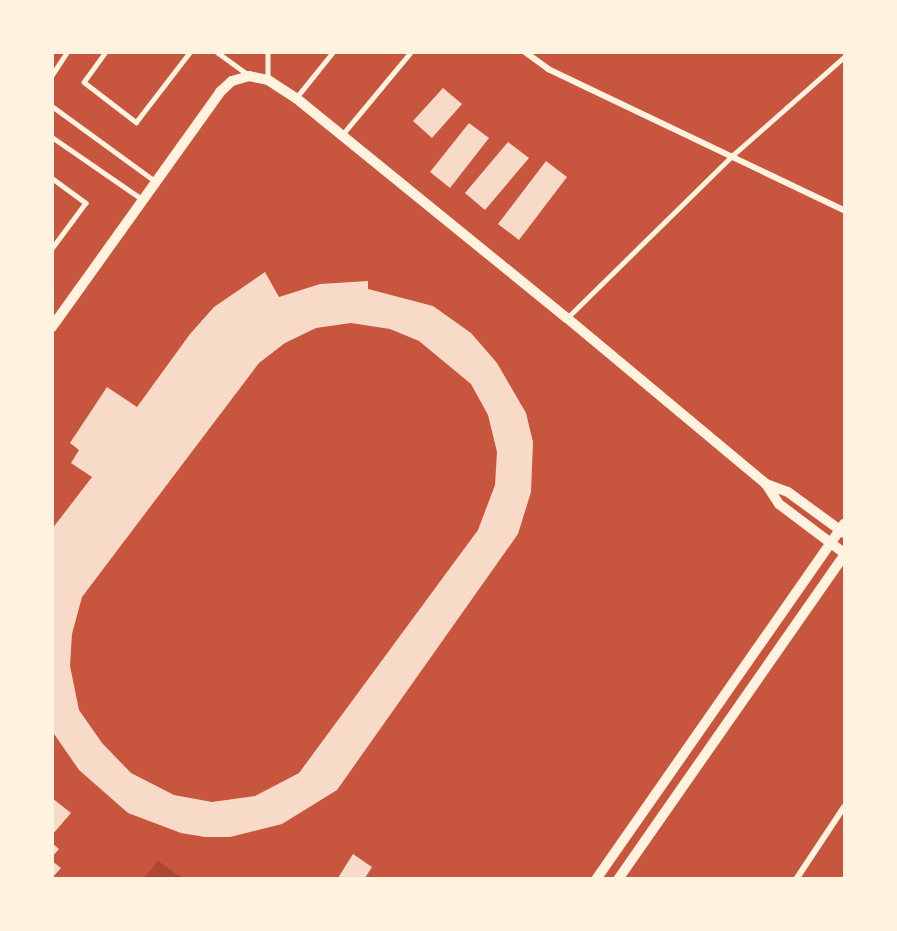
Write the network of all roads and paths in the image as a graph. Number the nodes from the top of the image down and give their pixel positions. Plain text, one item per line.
1 (67, 52) edge
2 (106, 52) edge
3 (190, 52) edge
4 (217, 52) edge
5 (268, 52) edge
6 (333, 52) edge
7 (411, 52) edge
8 (525, 52) edge
9 (844, 57) edge
10 (52, 75) edge
11 (249, 76) junction
12 (268, 80) junction
13 (296, 98) junction
14 (52, 106) edge
15 (342, 135) junction
16 (52, 137) edge
17 (733, 155) junction
18 (52, 178) edge
19 (157, 183) junction
20 (144, 200) junction
21 (844, 210) edge
22 (52, 249) edge
23 (567, 318) junction
24 (52, 327) edge
25 (766, 484) junction
26 (843, 529) edge
27 (831, 543) junction
28 (844, 554) edge
29 (844, 807) edge
30 (597, 879) edge
31 (619, 879) edge
32 (797, 879) edge

1 - 10 lane
2 - 3 lane
4 - 11 lane
5 - 12 lane
6 - 13 lane
7 - 15 lane
8 - 17 street
9 - 17 lane
11 - 12 street
11 - 19 street
12 - 13 street
13 - 15 street
14 - 19 lane
15 - 23 street
16 - 20 lane
17 - 21 street
17 - 23 lane
18 - 22 lane
19 - 20 street
20 - 24 street
23 - 25 street
25 - 26 street
25 - 27 street
26 - 27 street
27 - 28 street
27 - 30 street
28 - 31 street
29 - 32 street

